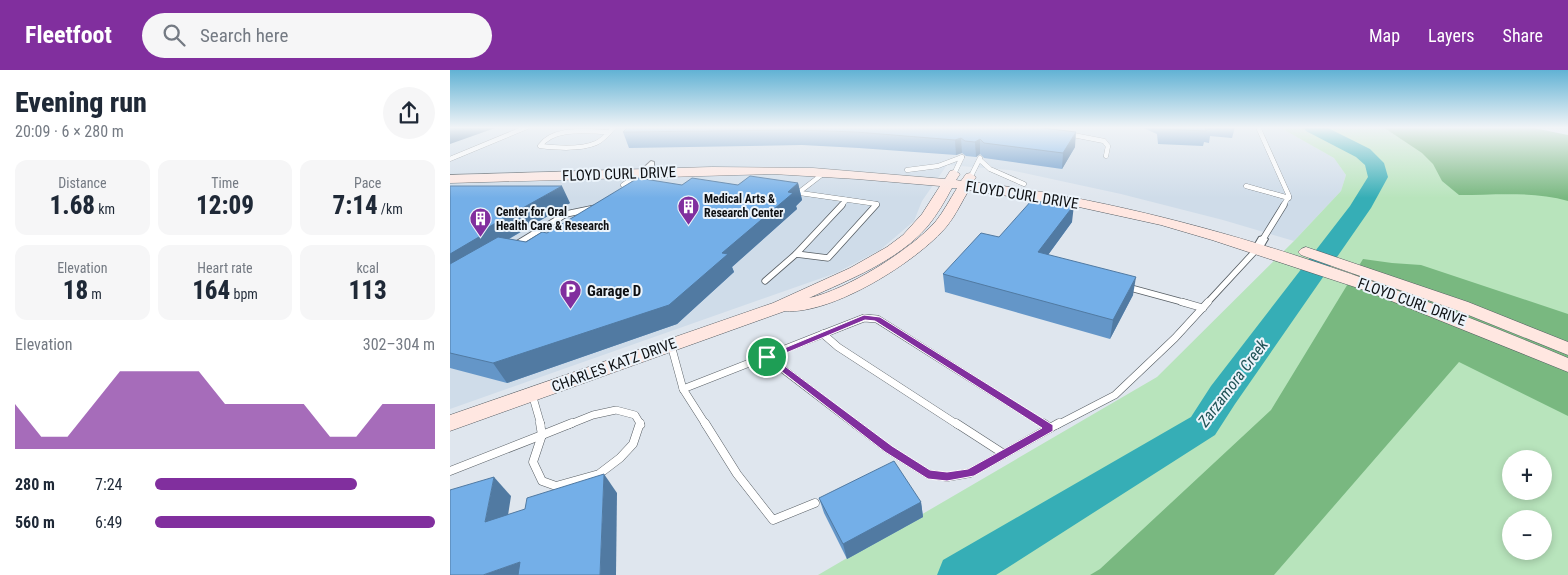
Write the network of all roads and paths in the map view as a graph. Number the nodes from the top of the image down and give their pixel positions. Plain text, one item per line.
1 (470, 151) edge
2 (1107, 151) edge
3 (1269, 151) edge
4 (1106, 156) dead end
5 (450, 159) edge
6 (450, 170) edge
7 (644, 172) junction
8 (824, 173) junction
9 (905, 174) junction
10 (450, 178) edge
11 (959, 180) junction
12 (1024, 184) junction
13 (628, 188) junction
14 (647, 188) edge
15 (789, 192) edge
16 (1009, 192) junction
17 (798, 193) junction
18 (620, 194) edge
19 (1289, 196) junction
20 (846, 200) junction
21 (604, 203) edge
22 (934, 206) junction
23 (597, 208) junction
24 (947, 215) junction
25 (590, 217) edge
26 (1260, 244) junction
27 (509, 249) edge
28 (796, 254) junction
29 (1348, 272) junction
30 (764, 282) dead end
31 (1117, 284) edge
32 (779, 307) junction
33 (1203, 308) junction
34 (823, 334) junction
35 (671, 345) junction
36 (1568, 349) edge
37 (767, 357) junction
38 (1568, 365) edge
39 (683, 389) junction
40 (532, 394) junction
41 (450, 423) edge
42 (1050, 428) junction
43 (543, 433) junction
44 (1004, 454) junction
45 (450, 471) edge
46 (816, 503) dead end

1 - 5 lane
2 - 4 lane
3 - 19 lane
6 - 7 street, FLOYD CURL DRIVE
7 - 8 street, FLOYD CURL DRIVE
7 - 9 street, FLOYD CURL DRIVE
7 - 10 street, FLOYD CURL DRIVE
7 - 13 lane
8 - 9 street, FLOYD CURL DRIVE
8 - 17 lane
9 - 11 street, FLOYD CURL DRIVE
9 - 11 lane
9 - 22 street
11 - 12 street, FLOYD CURL DRIVE
11 - 12 lane
11 - 16 street, FLOYD CURL DRIVE
11 - 22 street, CHARLES KATZ DRIVE
11 - 24 street, CHARLES KATZ DRIVE
12 - 26 street, FLOYD CURL DRIVE
13 - 14 lane
13 - 18 lane
15 - 17 lane
16 - 24 street
16 - 26 street, FLOYD CURL DRIVE
17 - 20 lane
19 - 19 lane
19 - 26 lane
20 - 28 lane
20 - 28 lane
21 - 23 lane
22 - 32 street, CHARLES KATZ DRIVE
23 - 25 lane
23 - 27 lane
24 - 32 street, CHARLES KATZ DRIVE
26 - 29 street, FLOYD CURL DRIVE
26 - 33 lane
28 - 30 lane
29 - 36 street, FLOYD CURL DRIVE
29 - 38 street, FLOYD CURL DRIVE
31 - 33 lane
32 - 35 street, CHARLES KATZ DRIVE
33 - 42 lane
34 - 37 lane
34 - 42 lane
34 - 44 lane
35 - 39 lane
35 - 40 street, CHARLES KATZ DRIVE
37 - 39 lane
37 - 44 lane
39 - 46 lane
40 - 41 street, CHARLES KATZ DRIVE
40 - 43 lane
42 - 44 lane
43 - 43 lane
43 - 45 lane

